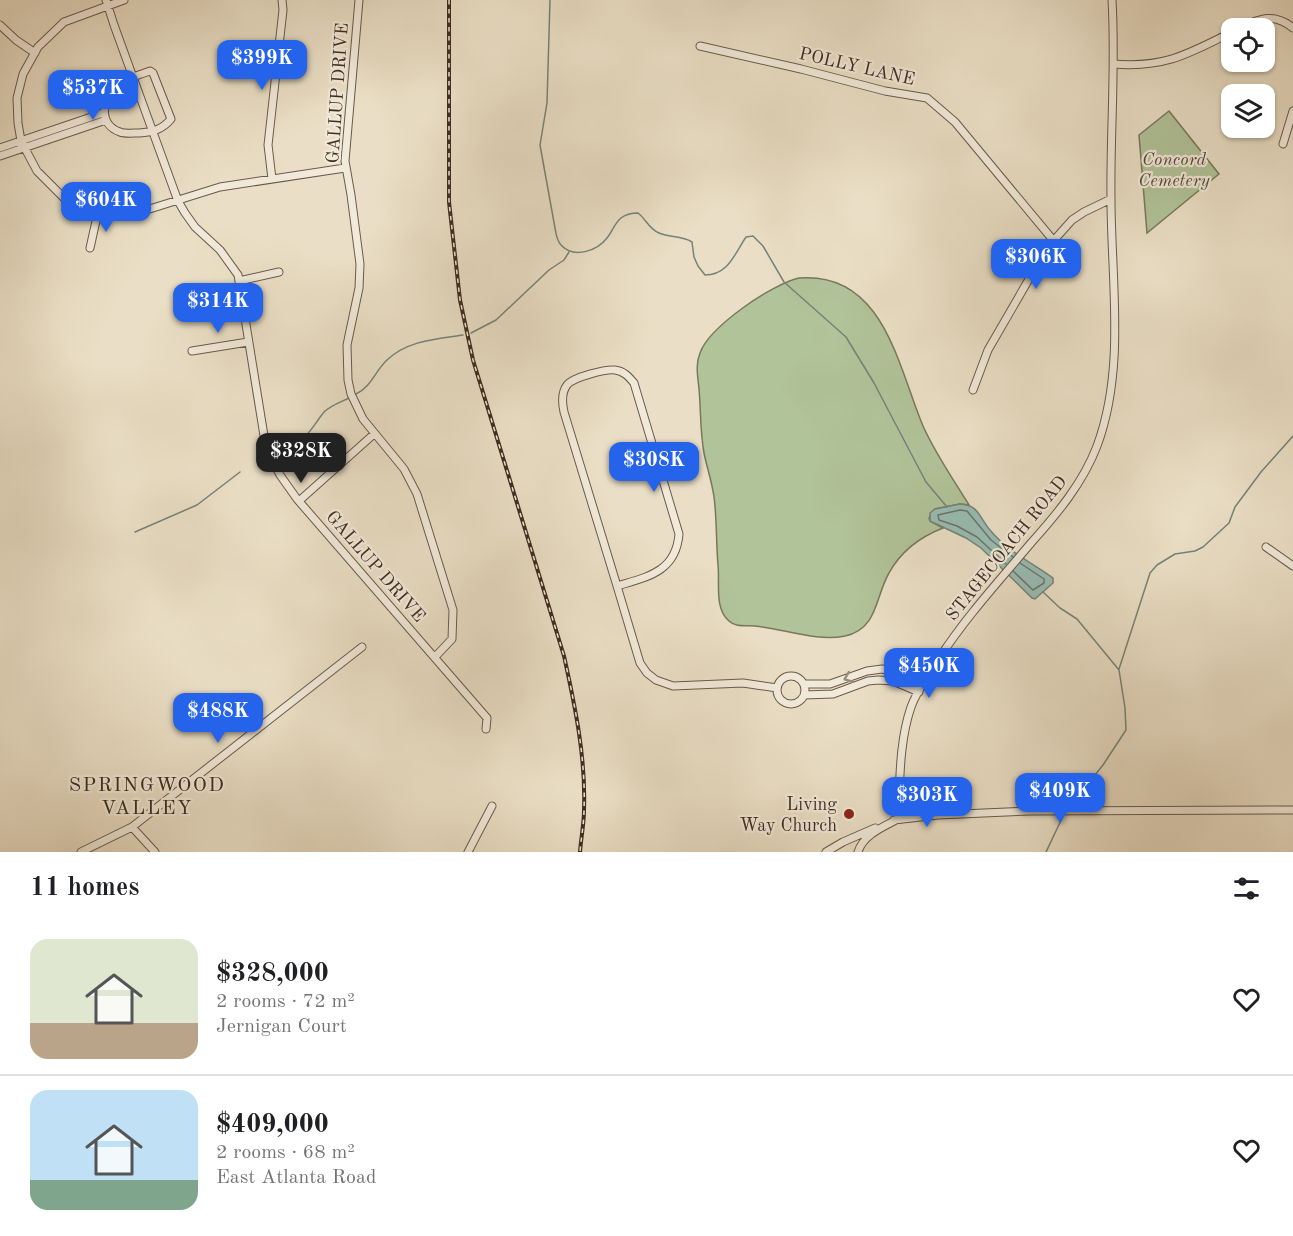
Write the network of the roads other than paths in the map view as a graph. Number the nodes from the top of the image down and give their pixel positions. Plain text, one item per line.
1 (124, 0) edge
2 (282, 0) edge
3 (358, 0) edge
4 (1112, 0) edge
5 (107, 3) edge
6 (1275, 20) edge
7 (0, 25) edge
8 (1293, 28) edge
9 (1221, 38) edge
10 (700, 46) dead end
11 (35, 52) junction
12 (1114, 64) junction
13 (132, 77) junction
14 (1293, 111) edge
15 (105, 117) junction
16 (152, 132) junction
17 (1284, 144) dead end
18 (23, 145) junction
19 (0, 148) edge
20 (0, 156) edge
21 (345, 168) junction
22 (272, 179) junction
23 (1111, 199) junction
24 (178, 201) junction
25 (98, 212) junction
26 (1053, 240) junction
27 (90, 248) dead end
28 (279, 272) dead end
29 (239, 281) junction
30 (248, 342) junction
31 (192, 351) dead end
32 (973, 390) dead end
33 (374, 434) junction
34 (299, 501) junction
35 (1266, 547) dead end
36 (1293, 566) edge
37 (617, 586) junction
38 (362, 647) dead end
39 (435, 657) junction
40 (804, 684) junction
41 (923, 684) junction
42 (777, 688) junction
43 (919, 692) junction
44 (804, 695) junction
45 (486, 729) dead end
46 (492, 806) dead end
47 (1293, 810) edge
48 (897, 819) junction
49 (132, 827) junction
50 (81, 852) edge
51 (155, 852) edge
52 (468, 852) edge
53 (826, 852) edge
54 (858, 852) edge

1 - 5 street
2 - 22 street
3 - 21 street, GALLUP DRIVE
4 - 12 street, STAGECOACH ROAD
5 - 11 street
5 - 13 street, GALLUP DRIVE
6 - 8 street
7 - 11 street
9 - 12 street
10 - 26 street, POLLY LANE
11 - 18 street
12 - 23 street, STAGECOACH ROAD
13 - 15 street
13 - 16 street, GALLUP DRIVE
13 - 16 street
14 - 17 street
15 - 16 street
15 - 18 street
16 - 24 street, GALLUP DRIVE
18 - 19 street
18 - 20 street
18 - 25 street
21 - 22 street
21 - 33 street, GALLUP DRIVE
22 - 24 street
23 - 26 street
23 - 41 street, STAGECOACH ROAD
24 - 25 street
24 - 29 street, GALLUP DRIVE
25 - 27 street
26 - 32 street
28 - 29 street
29 - 30 street, GALLUP DRIVE
30 - 31 street
30 - 34 street, GALLUP DRIVE
33 - 34 street
33 - 39 street, GALLUP DRIVE
34 - 39 street, GALLUP DRIVE
35 - 36 street
37 - 37 street
37 - 42 street
38 - 49 street
39 - 45 street, GALLUP DRIVE
41 -> 40 street
40 - 42 street
40 - 44 street
41 - 43 street, STAGECOACH ROAD
42 - 44 street
43 - 44 street
43 - 48 street, STAGECOACH ROAD
46 - 52 street
47 - 48 street
48 - 53 street
48 - 54 street
49 - 50 street
49 - 51 street

